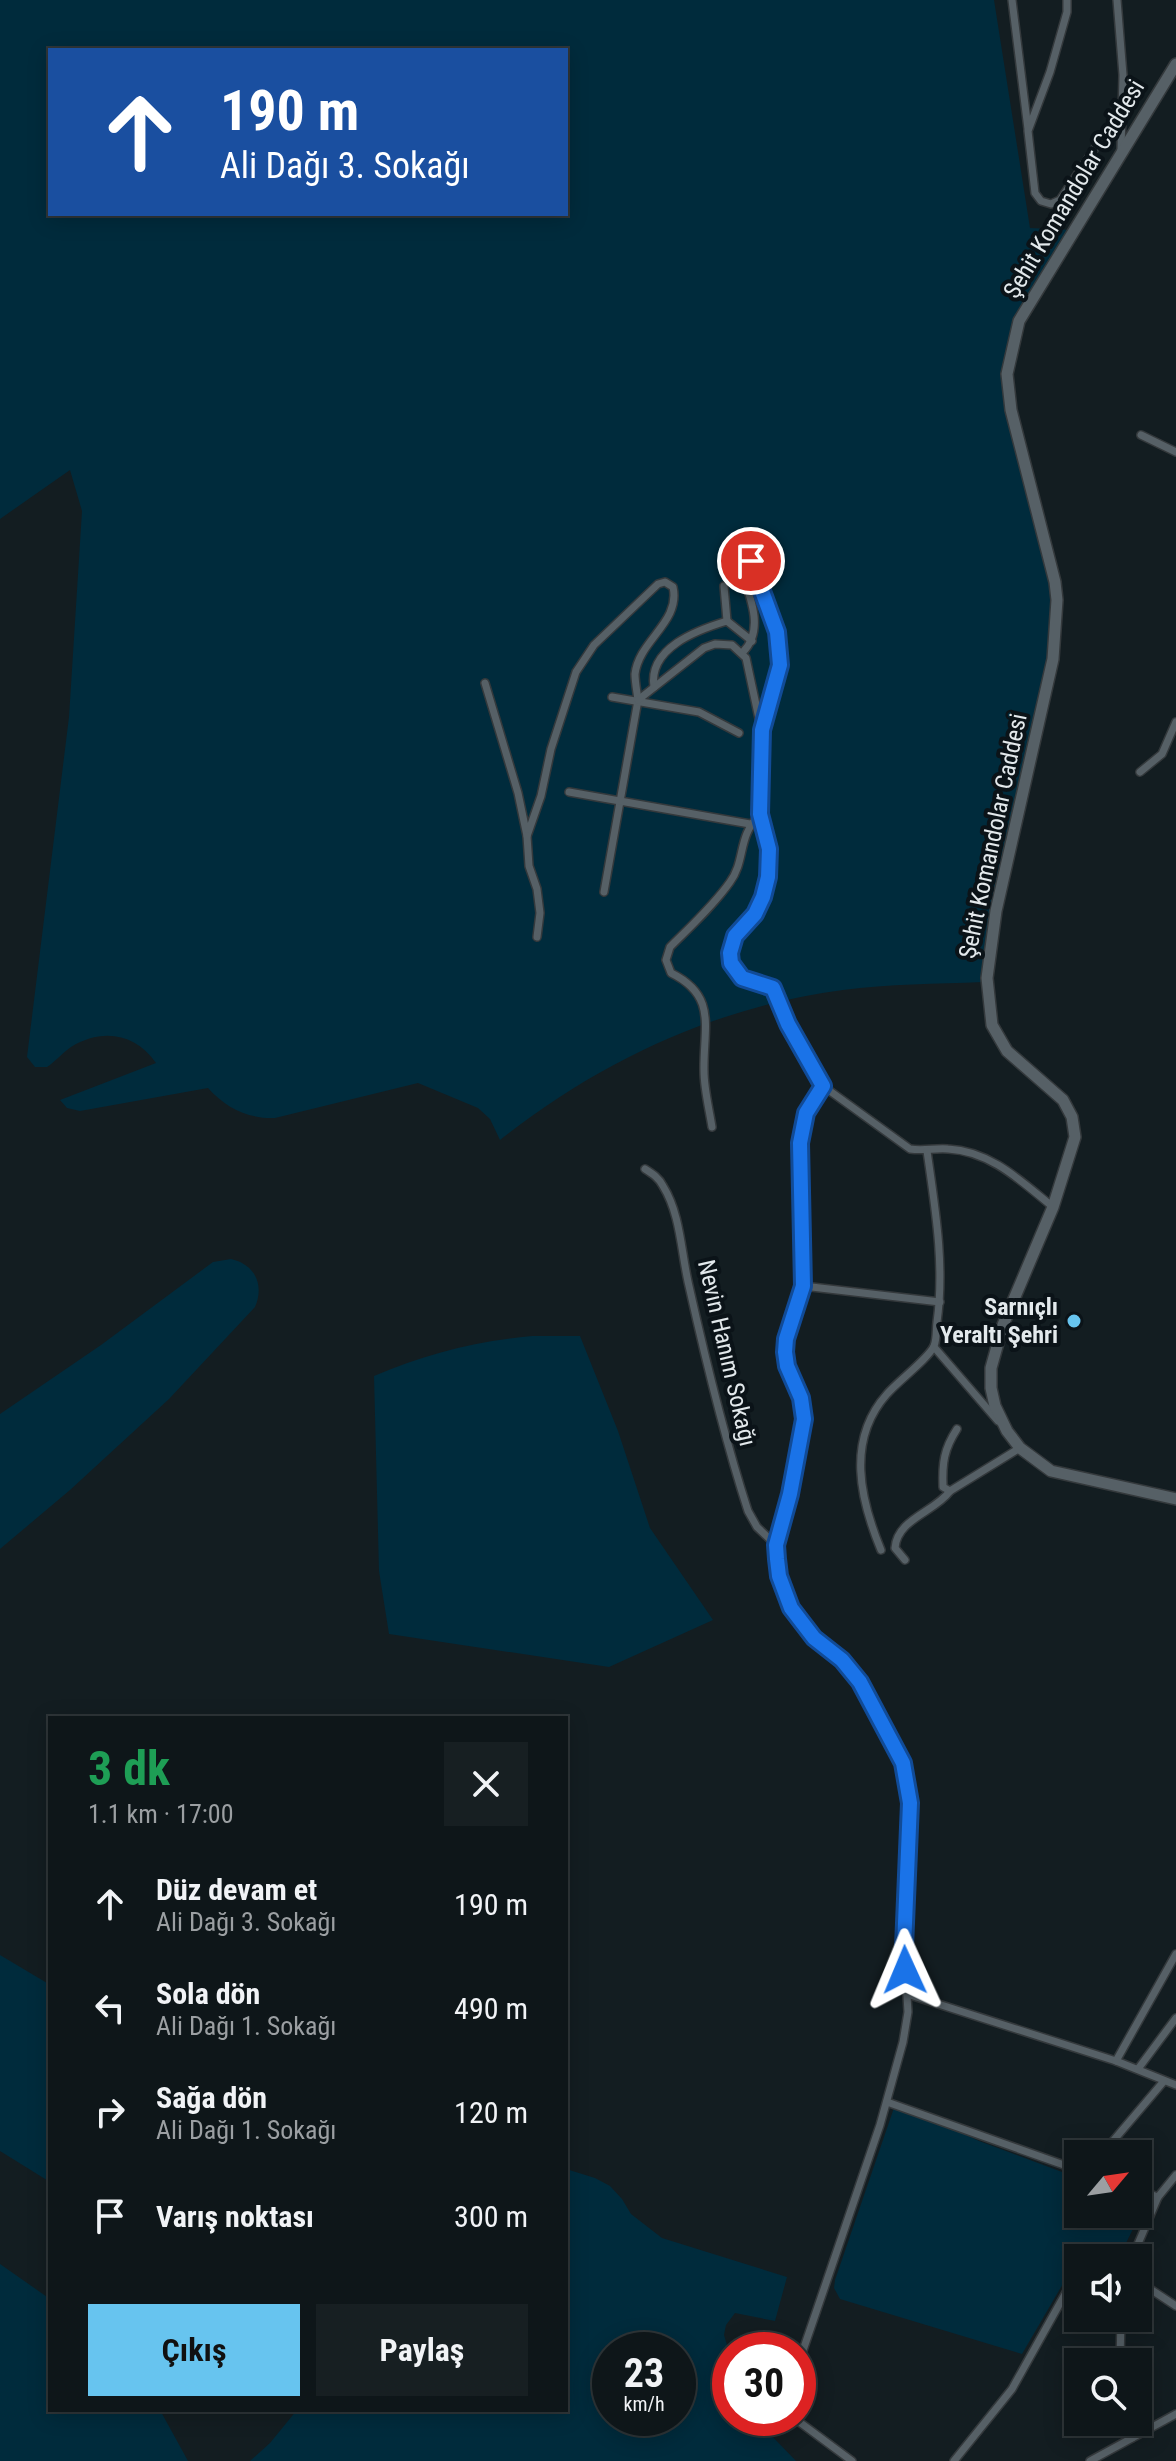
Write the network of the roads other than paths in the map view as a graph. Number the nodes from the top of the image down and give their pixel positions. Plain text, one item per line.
1 (1012, 0) edge
2 (1067, 0) edge
3 (1117, 0) edge
4 (1175, 70) edge
5 (1122, 108) junction
6 (1028, 131) junction
7 (1120, 157) junction
8 (1141, 435) dead end
9 (1176, 452) edge
10 (724, 586) dead end
11 (727, 621) junction
12 (752, 641) junction
13 (743, 652) junction
14 (485, 683) dead end
15 (654, 687) junction
16 (612, 697) dead end
17 (638, 700) junction
18 (1176, 722) edge
19 (762, 730) junction
20 (739, 733) dead end
21 (1140, 772) dead end
22 (569, 792) dead end
23 (620, 802) junction
24 (760, 814) junction
25 (750, 824) junction
26 (527, 836) junction
27 (604, 892) dead end
28 (537, 937) dead end
29 (823, 1086) junction
30 (712, 1127) dead end
31 (927, 1151) junction
32 (645, 1169) dead end
33 (1053, 1207) junction
34 (803, 1286) junction
35 (940, 1302) junction
36 (934, 1347) junction
37 (957, 1429) dead end
38 (1007, 1431) junction
39 (1020, 1448) junction
40 (950, 1491) junction
41 (1176, 1499) edge
42 (776, 1545) junction
43 (881, 1550) dead end
44 (905, 1560) dead end
45 (1176, 1954) edge
46 (907, 1994) junction
47 (1176, 2018) edge
48 (1116, 2061) junction
49 (1138, 2069) junction
50 (1164, 2081) junction
51 (1176, 2085) edge
52 (887, 2102) junction
53 (1114, 2140) edge
54 (1064, 2165) edge
55 (1176, 2175) edge
56 (1152, 2195) edge
57 (1158, 2197) junction
58 (1138, 2244) edge
59 (1152, 2290) edge
60 (1064, 2296) edge
61 (1176, 2306) edge
62 (809, 2332) edge
63 (1176, 2414) edge
64 (816, 2434) edge
65 (1132, 2438) joint
66 (852, 2461) edge
67 (954, 2461) edge
68 (1090, 2461) edge

1 - 6 street
2 - 6 street
3 - 5 street
4 - 7 main road, Şehit Komandolar Caddesi
5 - 6 street
5 - 7 street
7 - 33 main road, Şehit Komandolar Caddesi
8 - 9 street
10 - 11 street
11 - 12 street
11 - 15 street
12 - 13 street
12 - 19 street
13 - 15 street
13 - 19 street
14 - 26 street
15 - 17 street
16 - 17 street
17 - 20 street
17 - 23 street
17 - 26 street
18 - 21 street
19 - 24 street
22 - 23 street
23 - 25 street
23 - 27 street
24 - 25 street
24 - 29 street
25 - 30 street
26 - 28 street
29 - 31 street
29 - 34 street
31 - 33 street
31 - 35 street
32 - 42 street, Nevin Hanım Sokağı
33 - 38 main road, Şehit Komandolar Caddesi
34 - 35 street
34 - 42 street
35 - 36 street
36 - 38 street
36 - 43 street
37 - 40 street
38 - 39 main road, Şehit Komandolar Caddesi
39 - 40 street
39 - 41 main road, Şehit Komandolar Caddesi
40 - 44 street
42 - 46 street
45 - 48 street
46 - 48 street
46 - 52 street
47 - 49 street
48 - 49 street
49 - 50 street
50 - 51 street
50 - 53 street
52 - 54 street
52 - 62 street
55 - 57 street
56 - 57 street
57 - 58 street
59 - 61 street
60 - 67 street
63 - 65 street
64 - 66 street
65 - 68 street

